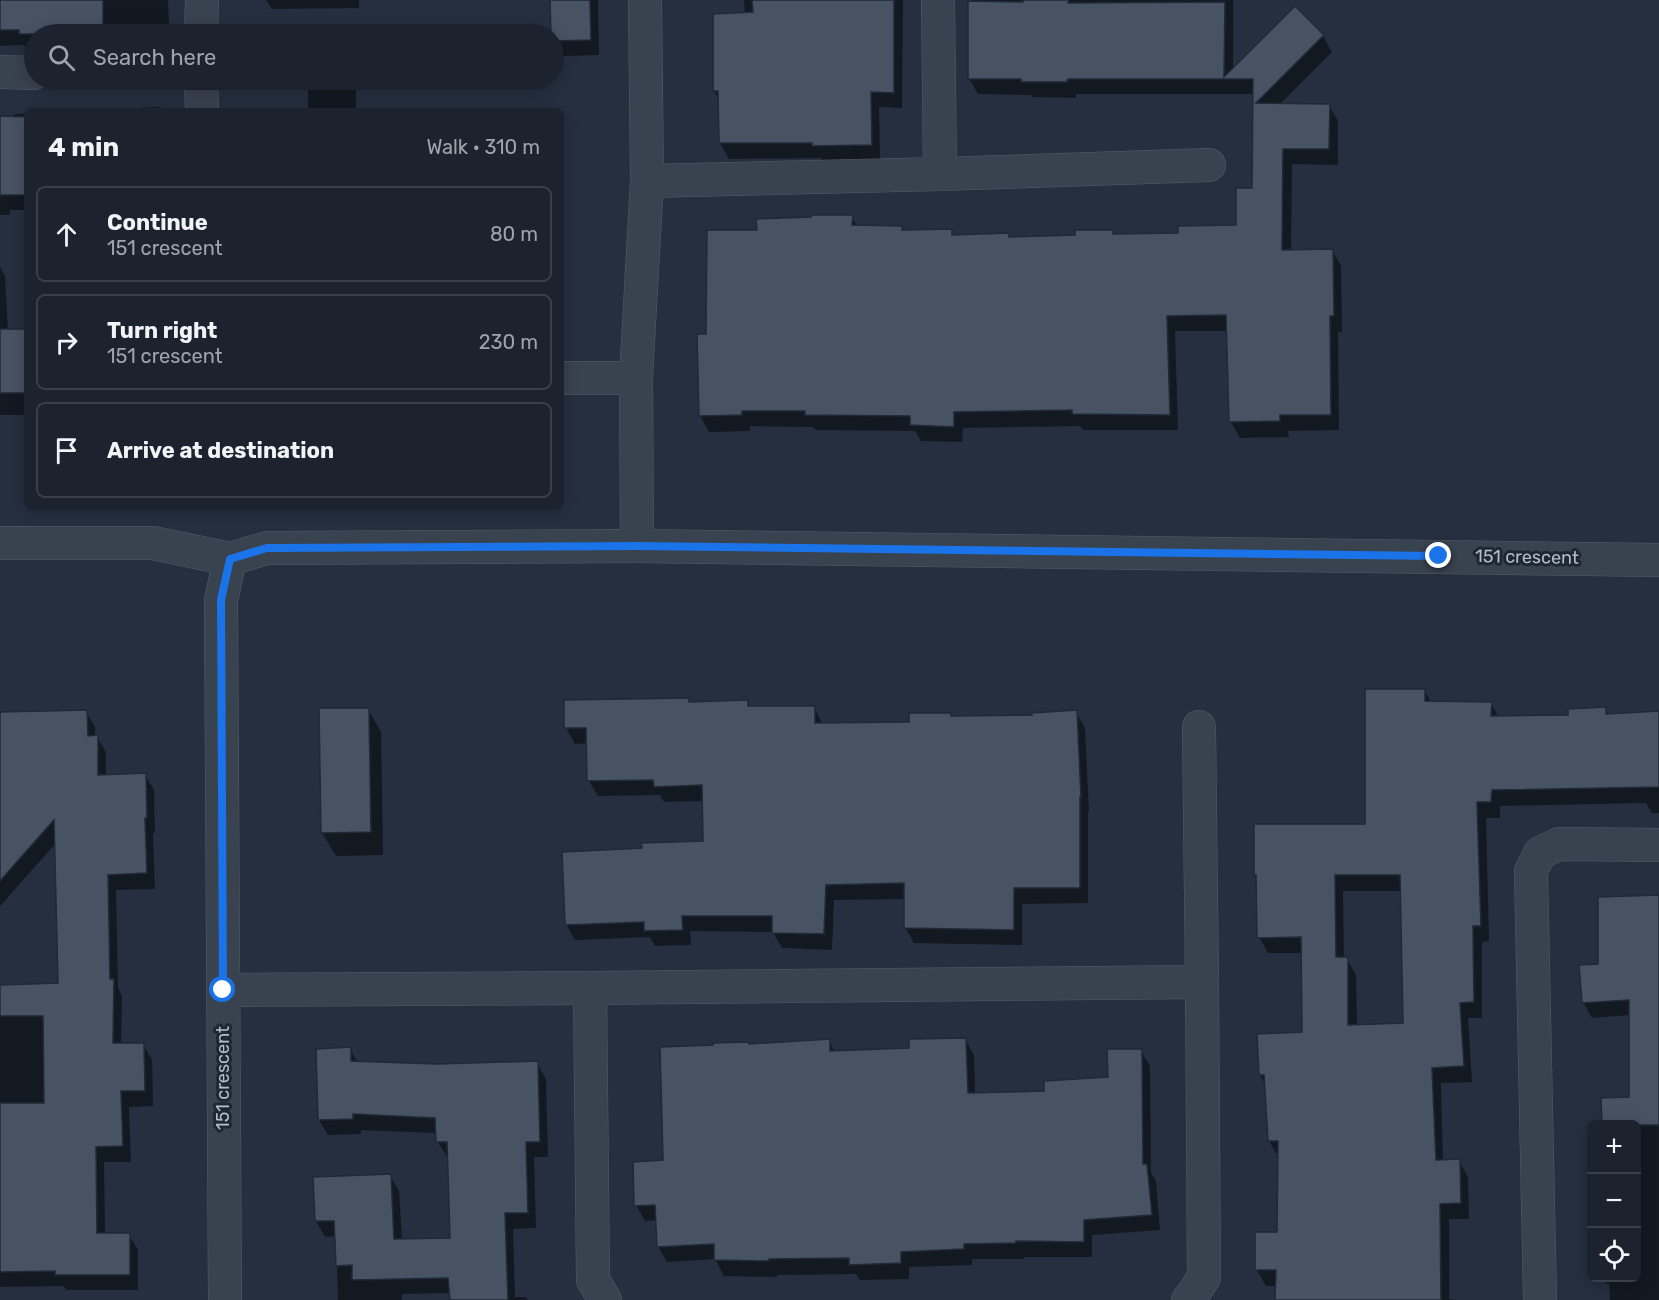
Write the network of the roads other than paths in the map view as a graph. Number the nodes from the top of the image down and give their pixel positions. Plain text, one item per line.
1 (202, 0) edge
2 (645, 0) edge
3 (938, 0) edge
4 (201, 24) edge
5 (0, 72) edge
6 (24, 73) edge
7 (201, 90) edge
8 (202, 108) edge
9 (1209, 165) dead end
10 (940, 174) junction
11 (647, 181) junction
12 (564, 378) edge
13 (636, 378) junction
14 (0, 543) edge
15 (637, 546) junction
16 (230, 559) junction
17 (1659, 560) edge
18 (1199, 727) dead end
19 (1659, 845) edge
20 (1202, 982) junction
21 (590, 988) junction
22 (223, 990) junction
23 (225, 1300) edge
24 (605, 1300) edge
25 (1188, 1300) edge
26 (1540, 1300) edge

1 - 4 street
2 - 11 street
3 - 10 street
5 - 6 street
7 - 8 street
9 - 10 street
10 - 11 street
11 - 13 street
12 - 13 street
13 - 15 street
14 - 16 street
15 - 16 street, 151 crescent
15 - 17 street, 151 crescent
16 - 22 street, 151 crescent
18 - 20 street
19 - 26 street
20 - 21 street
20 - 25 street
21 - 22 street
21 - 24 street
22 - 23 street, 151 crescent

